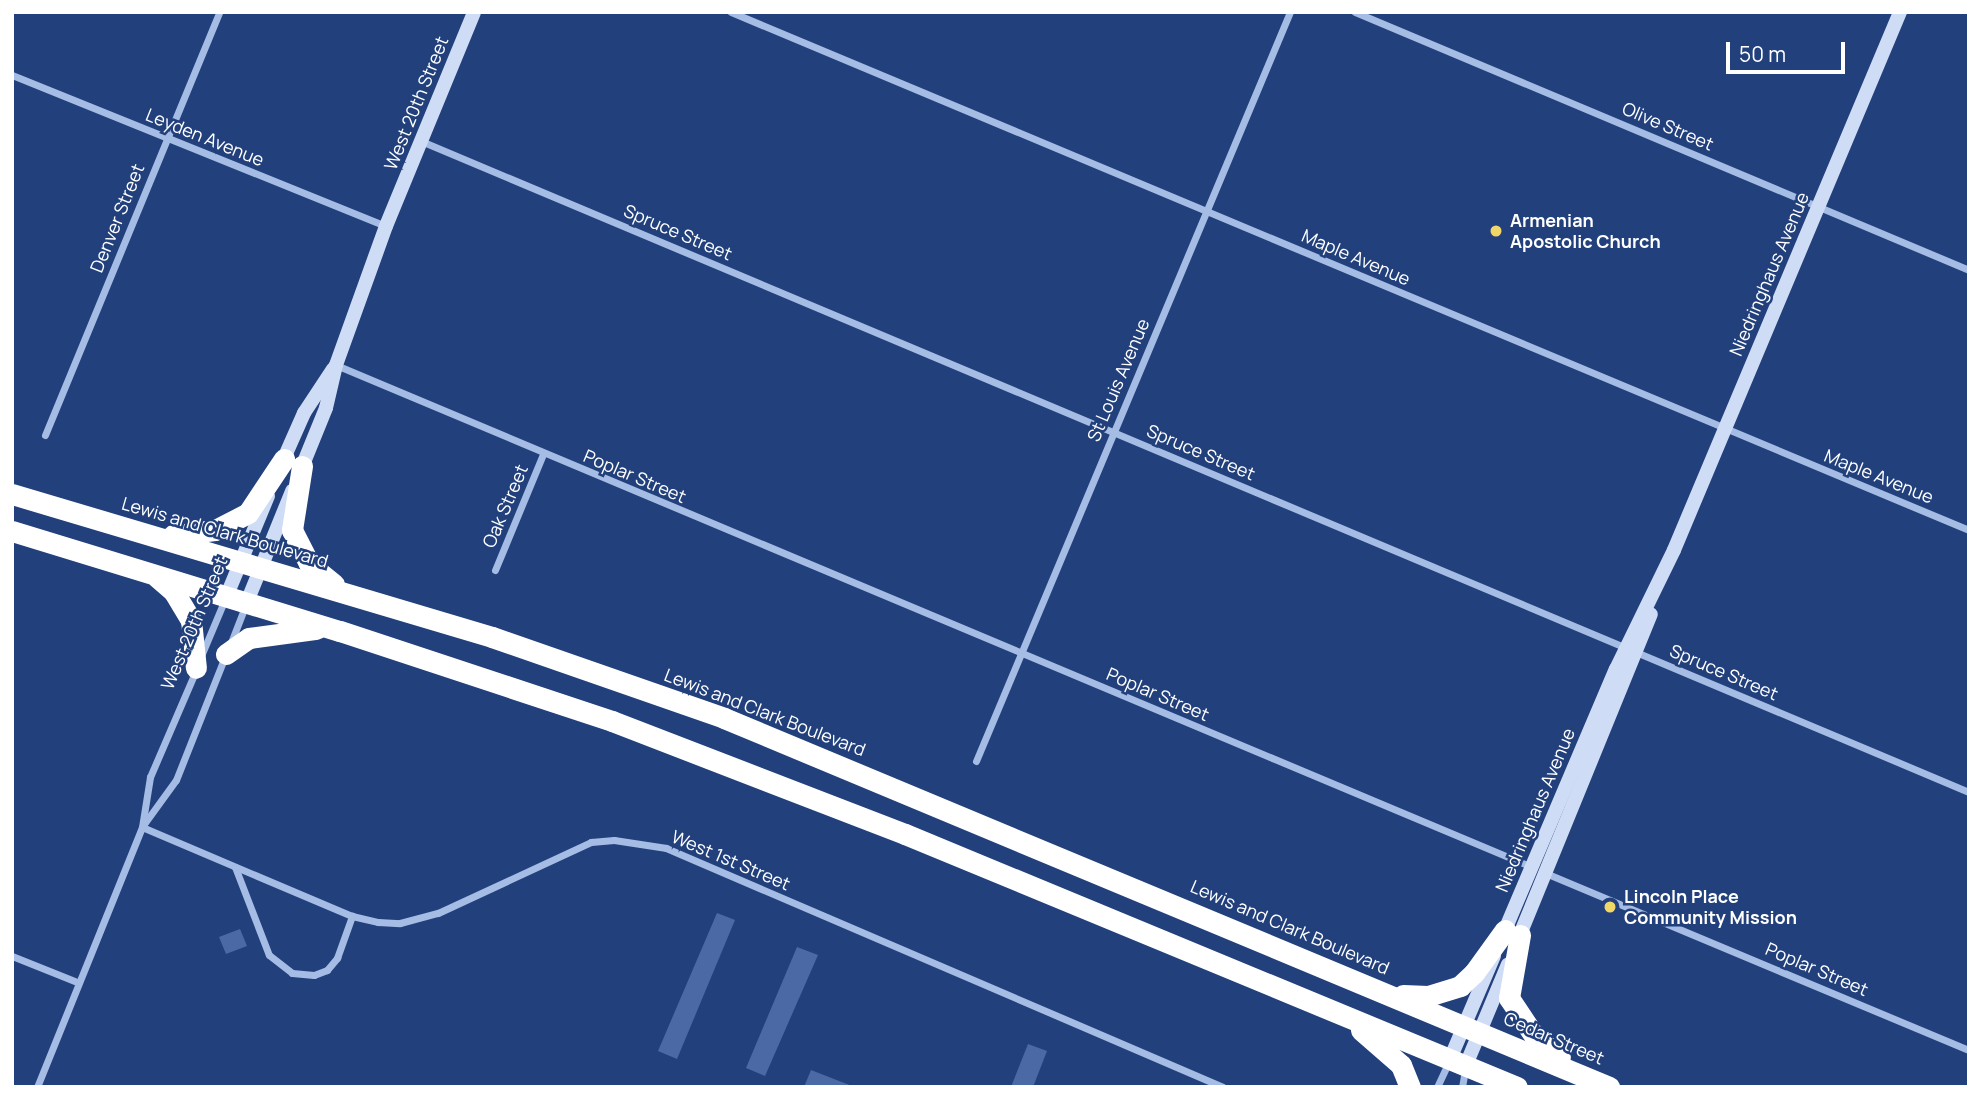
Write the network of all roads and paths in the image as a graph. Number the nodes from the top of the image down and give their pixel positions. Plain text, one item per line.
1 (219, 12) edge
2 (474, 12) edge
3 (731, 12) edge
4 (1290, 12) edge
5 (1355, 12) edge
6 (1900, 12) edge
7 (12, 75) edge
8 (167, 138) junction
9 (421, 141) junction
10 (1818, 206) junction
11 (1206, 212) junction
12 (387, 226) junction
13 (1969, 270) edge
14 (336, 365) junction
15 (1725, 430) junction
16 (1113, 432) junction
17 (45, 436) dead end
18 (543, 454) junction
19 (293, 462) junction
20 (12, 494) edge
21 (1969, 530) edge
22 (12, 531) edge
23 (156, 535) junction
24 (251, 564) junction
25 (495, 569) dead end
26 (153, 573) junction
27 (351, 593) junction
28 (237, 598) junction
29 (340, 631) junction
30 (1632, 651) junction
31 (226, 654) junction
32 (1020, 654) junction
33 (196, 668) junction
34 (976, 761) dead end
35 (1969, 792) edge
36 (142, 827) junction
37 (235, 867) junction
38 (1532, 867) junction
39 (1546, 873) junction
40 (352, 916) junction
41 (1513, 933) junction
42 (12, 956) edge
43 (77, 982) junction
44 (1391, 994) junction
45 (1340, 1014) junction
46 (1472, 1028) junction
47 (1969, 1050) edge
48 (1458, 1062) junction
49 (1587, 1077) junction
50 (37, 1087) edge
51 (1223, 1087) edge
52 (1409, 1087) edge
53 (1437, 1087) edge
54 (1462, 1087) edge
55 (1517, 1087) edge
56 (1609, 1087) edge

1 - 8 street, Denver Street
2 - 9 street, West 20th Street
3 - 11 street, Maple Avenue
4 - 11 street, St Louis Avenue
5 - 10 street, Olive Street
6 - 10 street, Niedringhaus Avenue
7 - 8 street, Leyden Avenue
8 - 12 street, Leyden Avenue
8 - 17 street, Denver Street
9 - 12 street, West 20th Street
9 - 16 street, Spruce Street
10 - 13 street, Olive Street
10 - 15 street, Niedringhaus Avenue
11 - 15 street, Maple Avenue
11 - 16 street, St Louis Avenue
12 - 14 street, West 20th Street
14 - 18 street, Poplar Street
14 - 19 street, West 20th Street
15 - 21 street, Maple Avenue
15 - 30 street, Niedringhaus Avenue
16 - 30 street, Spruce Street
16 - 32 street, St Louis Avenue
18 - 25 street, Oak Street
18 - 32 street, Poplar Street
19 - 23 highway
19 - 24 street, West 20th Street
19 - 24 street, West 20th Street
19 - 27 highway
20 - 23 highway, Lewis and Clark Boulevard
22 - 26 highway
23 - 24 highway, Lewis and Clark Boulevard
24 - 27 highway, Lewis and Clark Boulevard
24 - 28 street, West 20th Street
24 - 28 street, West 20th Street
26 - 28 highway
26 - 33 highway
27 - 44 highway, Lewis and Clark Boulevard
28 - 29 highway
28 - 31 street, West 20th Street
28 - 33 street, West 20th Street
29 - 31 highway
29 - 45 highway
30 - 35 street, Spruce Street
30 - 38 street, Niedringhaus Avenue
30 - 39 street, Niedringhaus Avenue
31 - 36 street, West 20th Street
32 - 34 street, St Louis Avenue
32 - 38 street, Poplar Street
33 - 36 street, West 20th Street
36 - 37 street, West 1st Street
36 - 43 street, West 20th Street
37 - 40 street, West 1st Street
37 - 40 street
38 - 39 street, Poplar Street
38 - 41 street, Niedringhaus Avenue
39 - 41 street, Niedringhaus Avenue
39 - 47 street, Poplar Street
40 - 51 street, West 1st Street
41 - 44 highway
41 - 46 street, Niedringhaus Avenue
41 - 49 highway
42 - 43 street
43 - 50 street, West 20th Street
44 - 46 highway, Lewis and Clark Boulevard
45 - 48 highway
45 - 52 highway
46 - 48 street, Niedringhaus Avenue
46 - 49 highway, Cedar Street
48 - 53 street, Niedringhaus Avenue
48 - 54 street, Niedringhaus Avenue
48 - 55 highway
49 - 56 highway, Cedar Street

